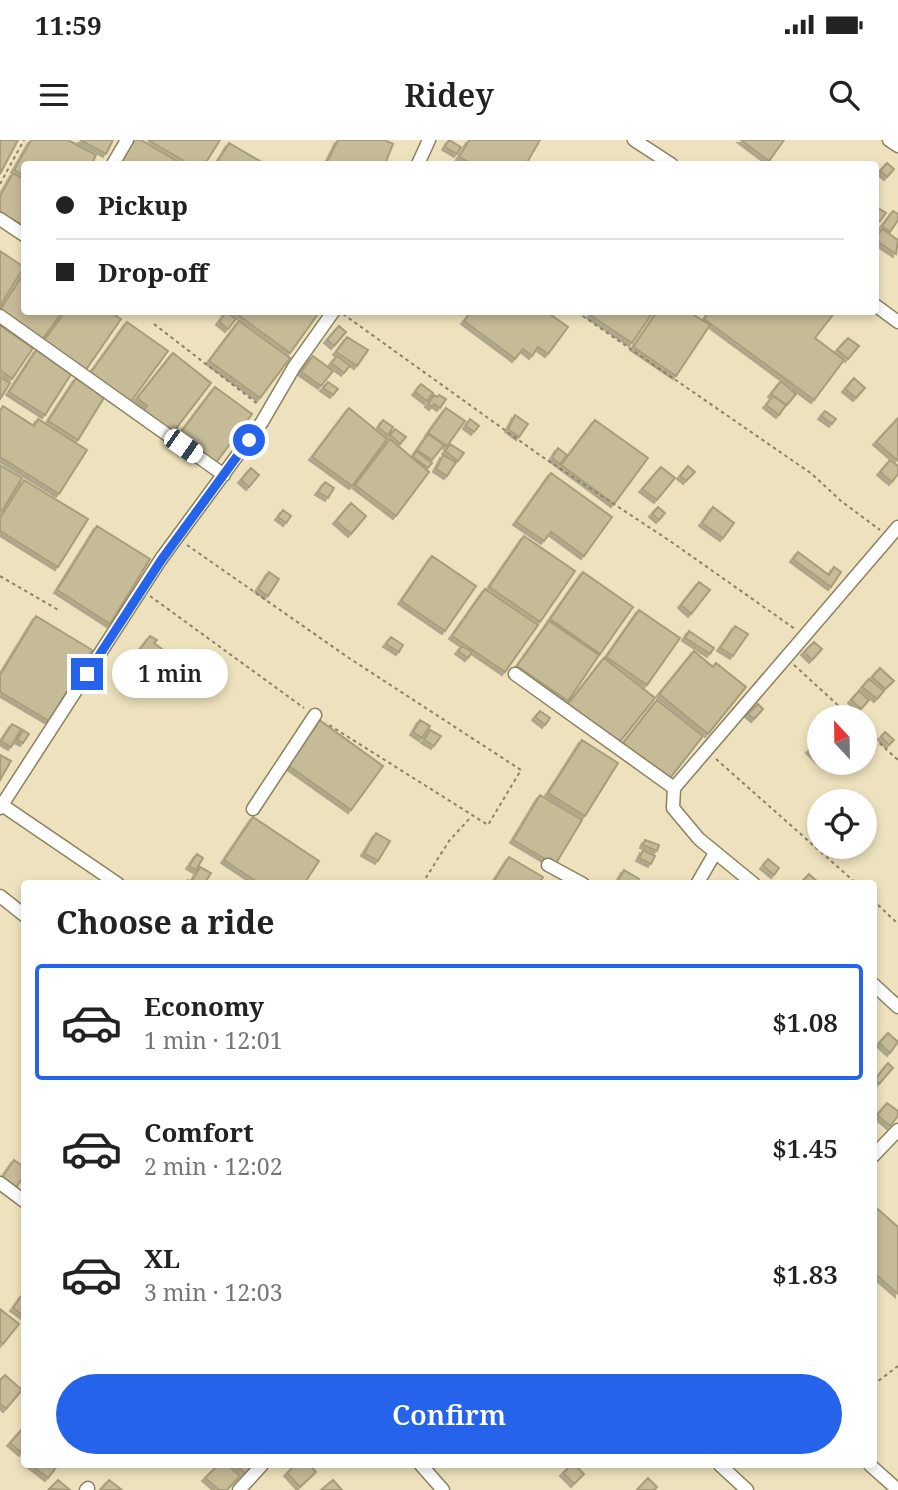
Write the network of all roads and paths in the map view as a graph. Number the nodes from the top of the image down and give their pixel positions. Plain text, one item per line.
1 (24, 140) edge
2 (127, 140) edge
3 (429, 140) edge
4 (634, 140) edge
5 (890, 140) edge
6 (898, 146) edge
7 (115, 161) edge
8 (419, 161) edge
9 (666, 161) edge
10 (0, 184) edge
11 (0, 219) edge
12 (21, 233) edge
13 (879, 308) edge
14 (331, 315) edge
15 (344, 315) edge
16 (581, 315) edge
17 (0, 316) edge
18 (898, 322) edge
19 (154, 324) dead end
20 (268, 412) junction
21 (224, 475) junction
22 (893, 532) edge
23 (177, 538) junction
24 (0, 576) edge
25 (60, 611) dead end
26 (804, 635) junction
27 (785, 657) junction
28 (515, 674) dead end
29 (838, 705) edge
30 (315, 715) dead end
31 (877, 741) edge
32 (707, 752) junction
33 (898, 760) edge
34 (674, 788) junction
35 (1, 806) edge
36 (253, 809) dead end
37 (472, 816) dead end
38 (488, 825) dead end
39 (715, 853) junction
40 (548, 864) dead end
41 (112, 880) edge
42 (425, 880) edge
43 (576, 880) edge
44 (699, 880) edge
45 (749, 880) edge
46 (852, 880) edge
47 (0, 896) edge
48 (877, 904) edge
49 (21, 913) edge
50 (898, 925) edge
51 (877, 988) edge
52 (898, 1007) edge
53 (898, 1130) edge
54 (877, 1152) edge
55 (0, 1183) edge
56 (21, 1198) edge
57 (898, 1366) edge
58 (877, 1382) edge
59 (259, 1468) edge
60 (424, 1468) edge
61 (723, 1468) edge
62 (873, 1468) edge
63 (239, 1490) edge
64 (443, 1490) edge
65 (747, 1490) edge
66 (898, 1490) edge

1 - 10 path
2 - 7 street
3 - 8 street
4 - 9 street
5 - 6 street
11 - 12 street
13 - 18 street
14 - 20 street
15 - 26 path
16 - 22 path
17 - 21 street
19 - 20 path
20 - 21 street
21 - 23 street
22 - 26 street
23 - 35 street
23 - 38 path
24 - 25 path
26 - 27 street
27 - 29 path
27 - 32 street
28 - 34 street
30 - 36 street
31 - 33 path
32 - 34 street
32 - 46 path
34 - 39 street
35 - 41 street
37 - 42 path
39 - 44 street
39 - 45 street
40 - 43 street
47 - 49 street
48 - 50 path
51 - 52 street
53 - 54 street
55 - 56 street
57 - 58 path
59 - 63 street
60 - 64 street
61 - 65 street
62 - 66 street

